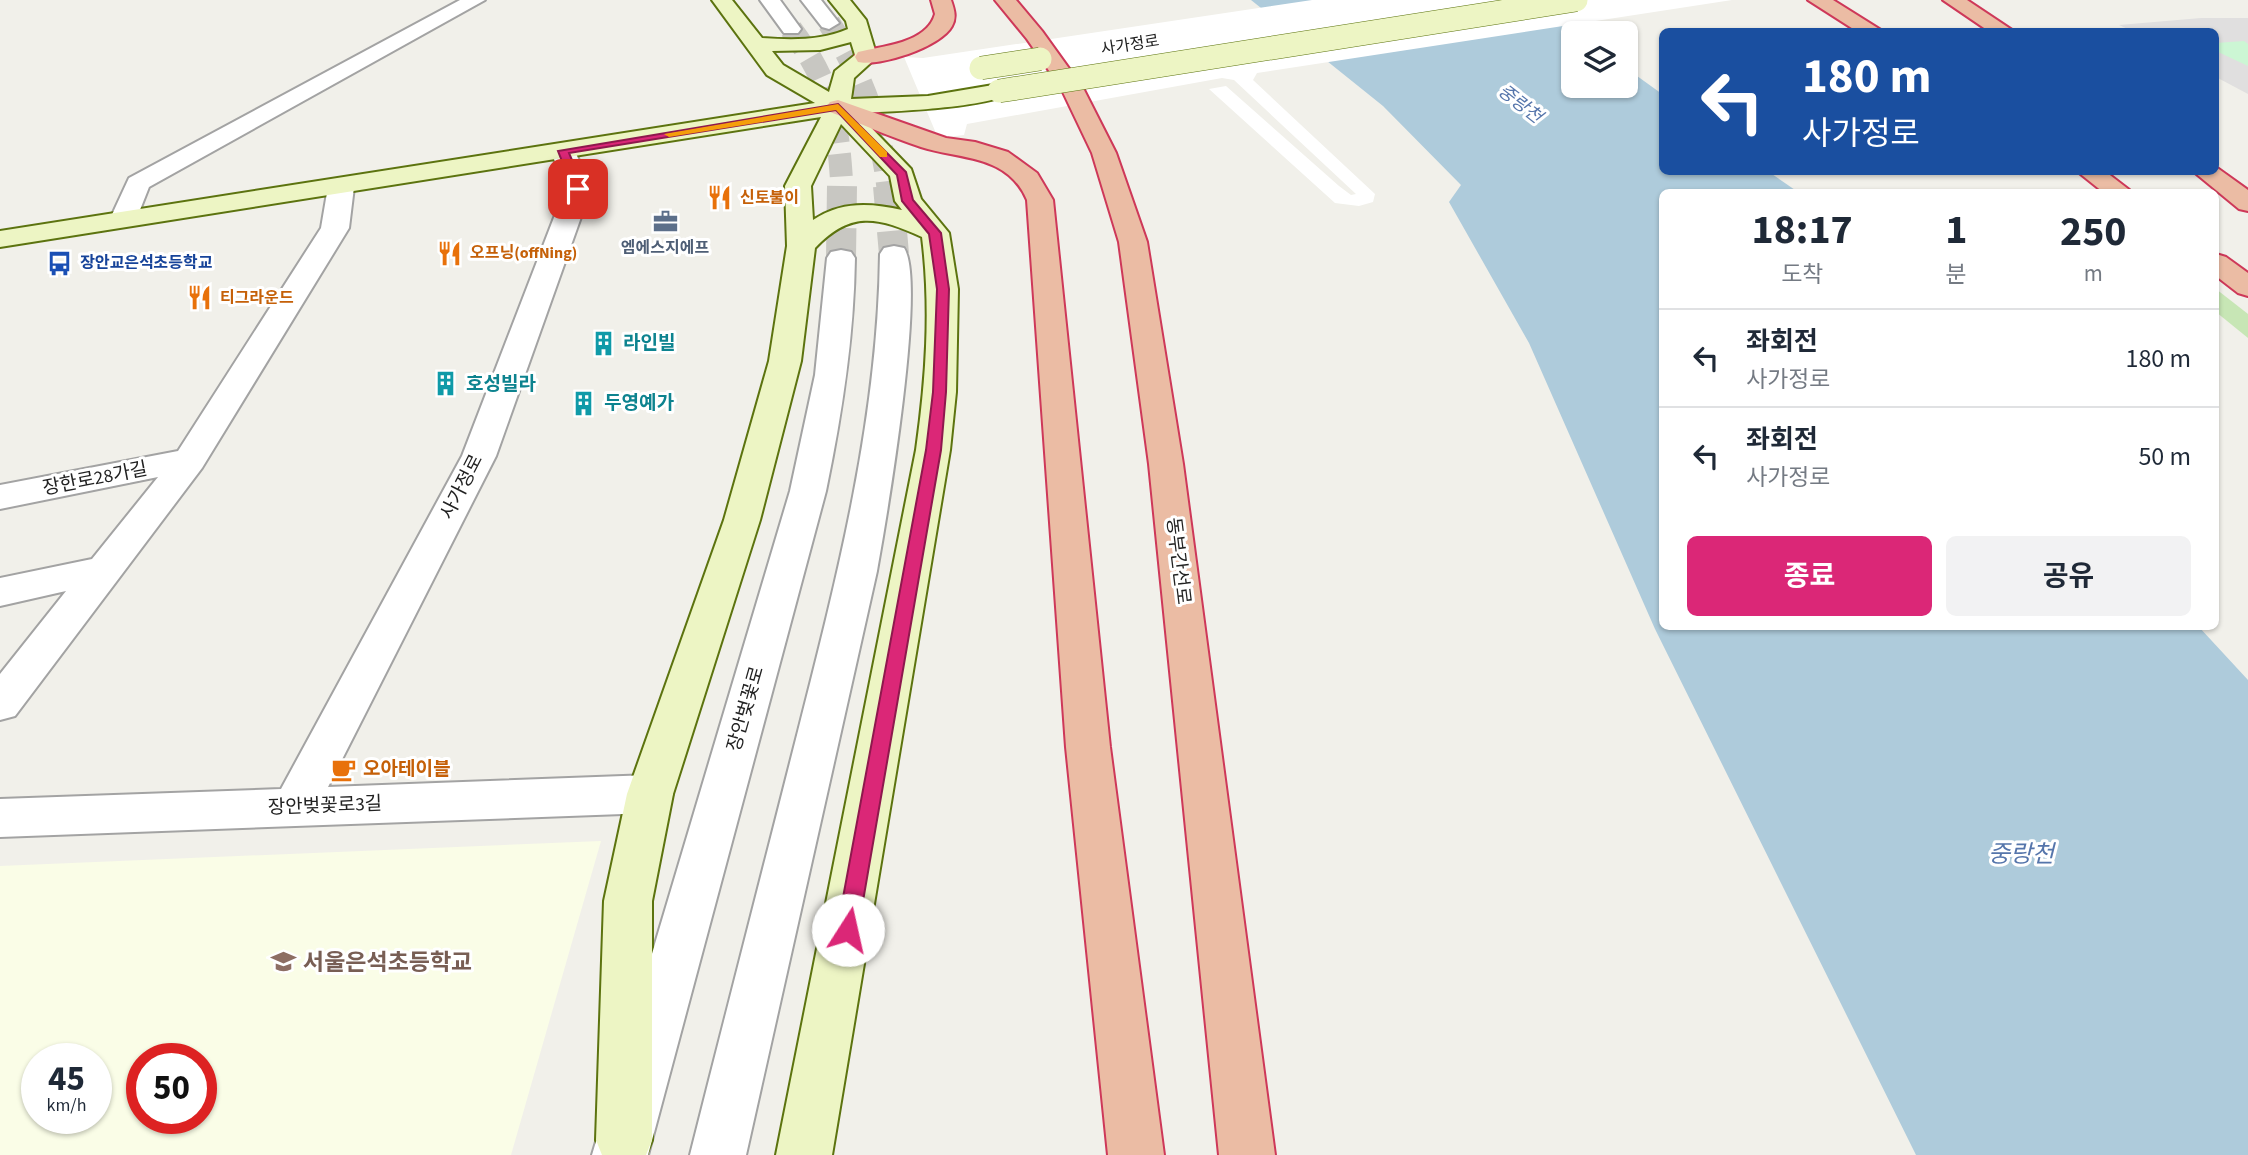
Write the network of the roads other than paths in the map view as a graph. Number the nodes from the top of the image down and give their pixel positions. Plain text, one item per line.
1 (475, 0) edge
2 (722, 0) edge
3 (770, 0) edge
4 (811, 0) edge
5 (839, 0) edge
6 (941, 0) edge
7 (1005, 0) edge
8 (1576, 0) edge
9 (1818, 0) edge
10 (1954, 0) edge
11 (829, 23) tunnel mouth
12 (1867, 28) edge
13 (1999, 28) edge
14 (791, 29) tunnel mouth
15 (858, 32) junction
16 (753, 44) junction
17 (1075, 53) dead end
18 (866, 57) junction
19 (955, 72) dead end
20 (903, 82) dead end
21 (838, 107) junction
22 (563, 151) junction
23 (2094, 175) edge
24 (2211, 175) edge
25 (341, 187) junction
26 (2115, 189) edge
27 (2248, 203) edge
28 (124, 219) junction
29 (935, 233) junction
30 (0, 239) edge
31 (801, 246) junction
32 (894, 254) tunnel mouth
33 (841, 258) tunnel mouth
34 (2219, 265) edge
35 (2248, 287) edge
36 (190, 460) junction
37 (0, 497) edge
38 (104, 570) junction
39 (0, 592) edge
40 (0, 704) edge
41 (650, 794) junction
42 (295, 807) junction
43 (0, 818) edge
44 (622, 1147) edge
45 (718, 1155) edge
46 (804, 1155) edge
47 (1136, 1155) edge
48 (1247, 1155) edge

1 - 28 street
2 - 16 main road
3 - 14 street
4 - 11 street
5 - 15 main road
6 - 18 highway
7 - 48 highway, 동부간선로
8 - 21 main road, bridge
9 - 12 highway
10 - 13 highway
15 - 16 main road
15 - 18 main road
16 - 21 main road
17 - 19 main road, 사가정로, bridge
18 - 21 main road
20 - 21 main road
21 - 22 main road
21 - 29 main road
21 - 31 main road
21 - 47 highway
22 - 25 main road
22 - 42 street, 사가정로
23 - 26 highway
24 - 27 highway
25 - 28 main road
25 - 36 street
28 - 30 main road
29 - 31 main road
29 - 46 main road
31 - 41 main road
32 - 45 street
33 - 44 street, 장안벚꽃로
34 - 35 highway
36 - 37 street, 장한로28가길
36 - 38 street
38 - 39 street
38 - 40 street
41 - 42 street, 장안벚꽃로3길
41 - 44 main road
42 - 43 street, 장안벚꽃로3길

